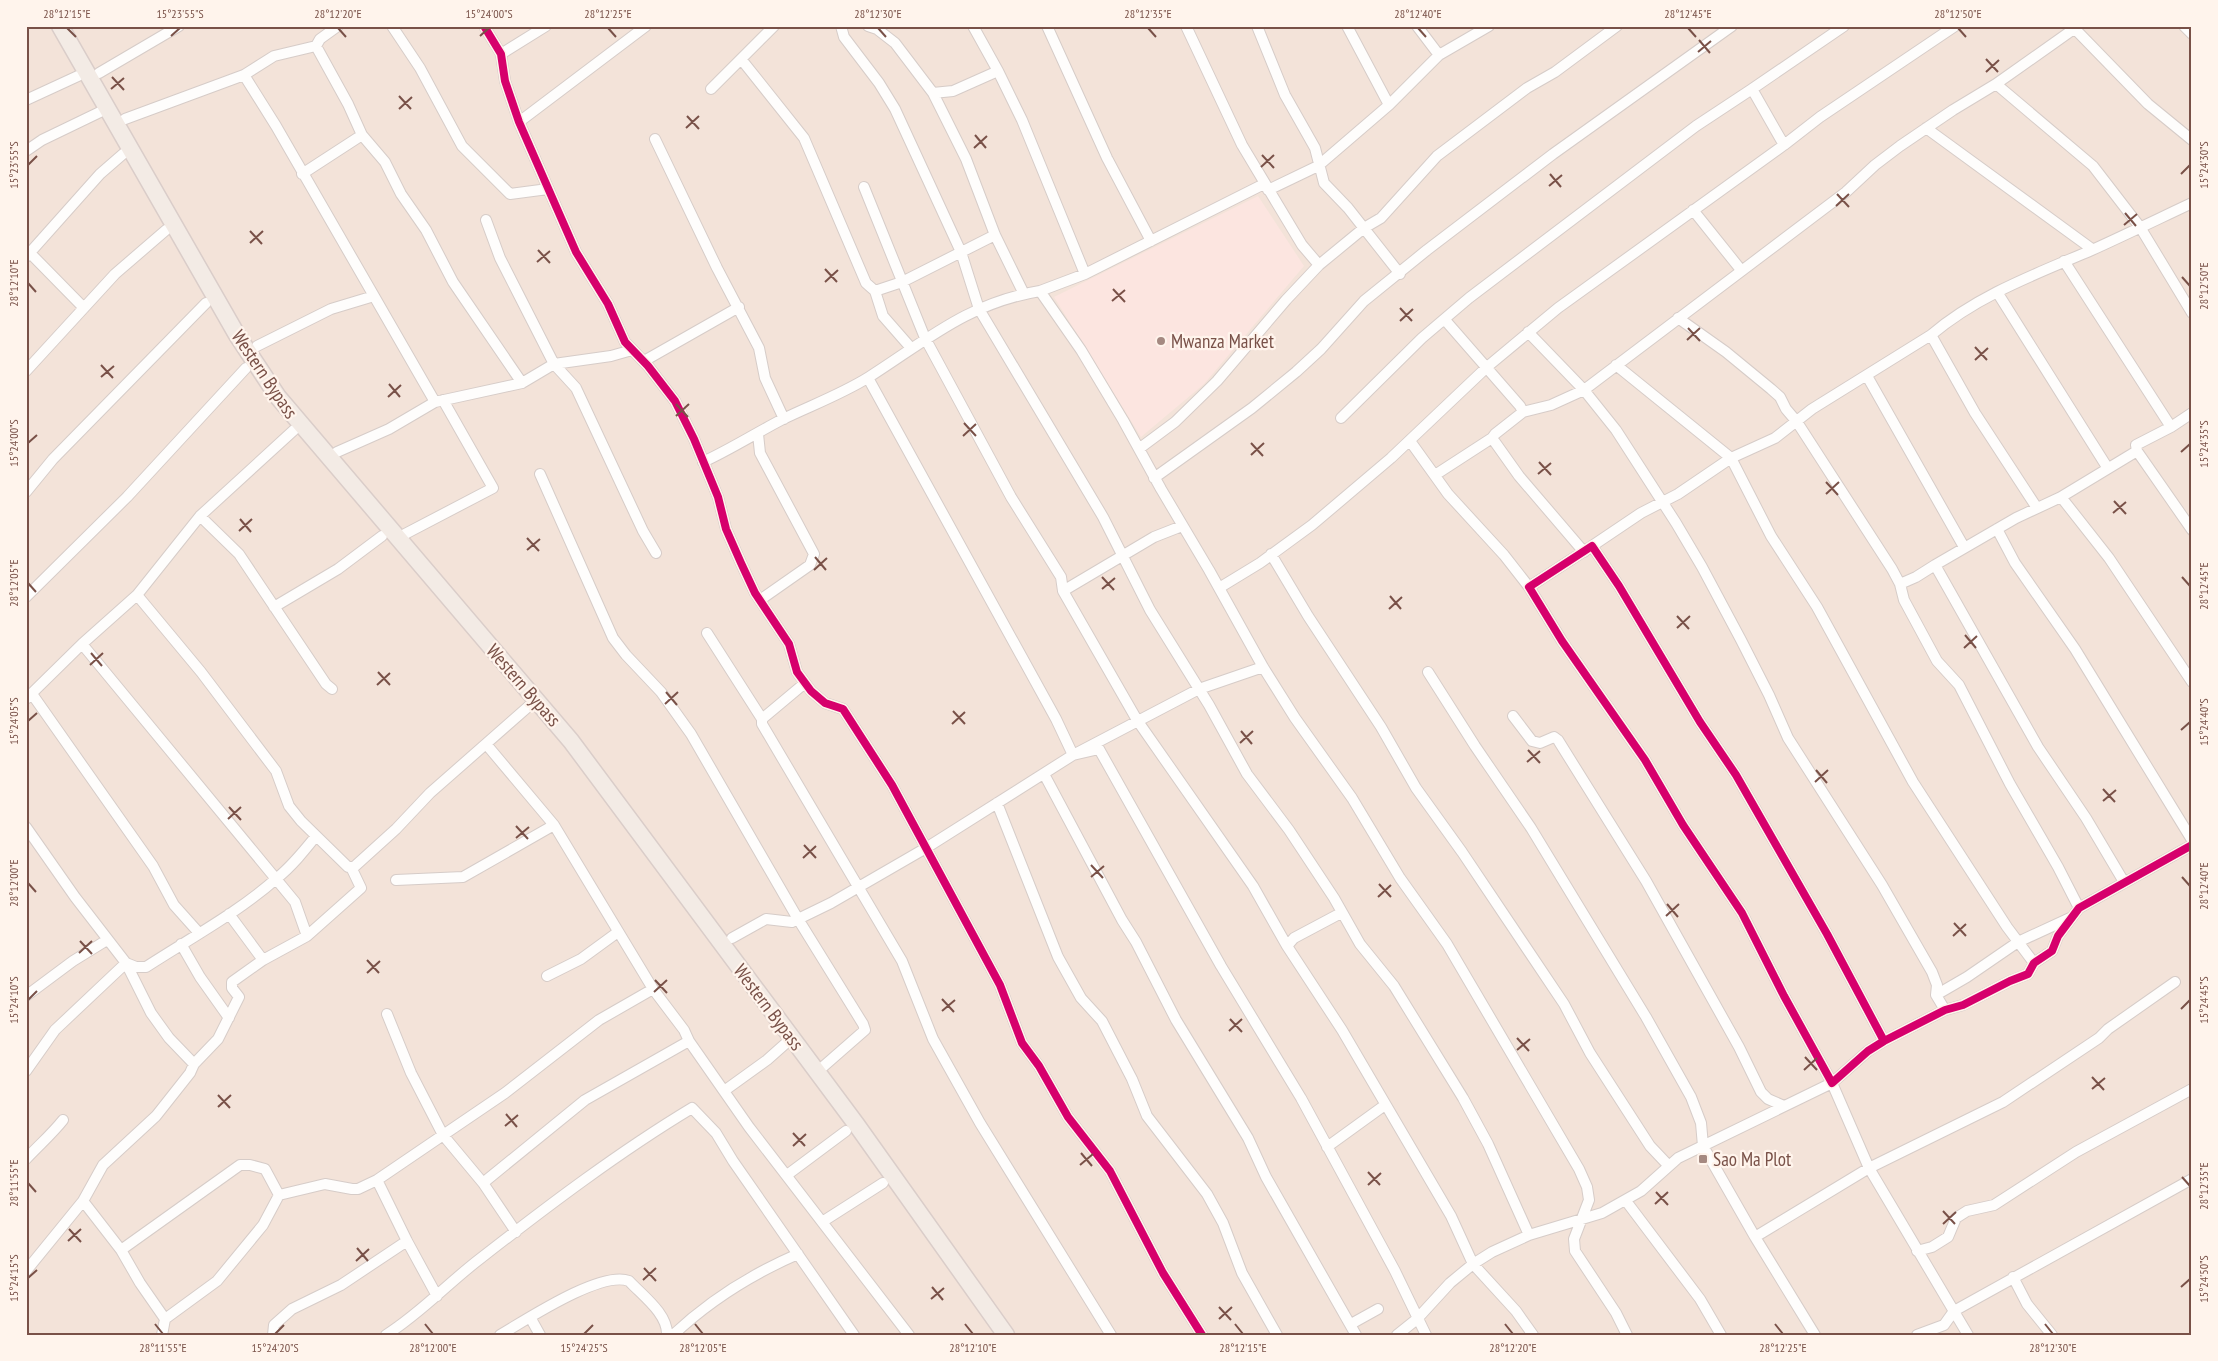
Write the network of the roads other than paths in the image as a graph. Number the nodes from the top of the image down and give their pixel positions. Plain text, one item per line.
1 (60, 26) edge
2 (179, 26) edge
3 (338, 26) edge
4 (392, 26) edge
5 (484, 26) edge
6 (546, 26) edge
7 (646, 26) edge
8 (774, 26) edge
9 (841, 26) edge
10 (868, 26) edge
11 (973, 26) edge
12 (1047, 26) edge
13 (1186, 26) edge
14 (1257, 26) edge
15 (1347, 26) edge
16 (1417, 26) edge
17 (1489, 26) edge
18 (1617, 26) edge
19 (1732, 26) edge
20 (1844, 26) edge
21 (1955, 26) edge
22 (2184, 26) edge
23 (2076, 27) edge
24 (2192, 34) edge
25 (316, 46) junction
26 (501, 54) junction
27 (1439, 55) junction
28 (741, 60) junction
29 (998, 71) junction
30 (99, 73) dead end
31 (244, 75) junction
32 (78, 76) dead end
33 (1996, 84) junction
34 (711, 89) dead end
35 (1752, 89) junction
36 (934, 93) junction
37 (26, 100) edge
38 (1389, 105) junction
39 (100, 112) dead end
40 (125, 119) dead end
41 (519, 122) junction
42 (1926, 128) junction
43 (362, 134) junction
44 (655, 139) dead end
45 (2192, 140) edge
46 (1784, 145) junction
47 (26, 151) edge
48 (123, 154) dead end
49 (1318, 166) junction
50 (302, 174) junction
51 (864, 187) dead end
52 (1266, 187) junction
53 (548, 189) junction
54 (2192, 203) edge
55 (1693, 210) junction
56 (486, 220) dead end
57 (2140, 227) junction
58 (1364, 228) junction
59 (166, 230) dead end
60 (995, 235) junction
61 (1151, 241) junction
62 (2092, 249) junction
63 (961, 252) junction
64 (28, 255) edge
65 (2064, 261) junction
66 (1319, 265) junction
67 (1741, 270) junction
68 (1085, 274) junction
69 (1400, 274) junction
70 (902, 282) junction
71 (875, 291) junction
72 (1040, 291) junction
73 (1997, 292) junction
74 (1024, 294) junction
75 (374, 296) junction
76 (206, 303) dead end
77 (739, 307) junction
78 (84, 308) junction
79 (979, 309) junction
80 (2192, 312) edge
81 (1678, 318) junction
82 (1445, 320) junction
83 (1528, 332) junction
84 (1931, 335) junction
85 (925, 338) junction
86 (257, 346) dead end
87 (911, 348) junction
88 (632, 350) junction
89 (644, 361) junction
90 (554, 364) junction
91 (1616, 365) junction
92 (1487, 367) junction
93 (246, 368) dead end
94 (26, 371) edge
95 (1867, 376) junction
96 (868, 378) junction
97 (522, 384) junction
98 (1584, 390) junction
99 (439, 401) junction
100 (1523, 412) junction
101 (2192, 414) edge
102 (1341, 418) dead end
103 (784, 419) junction
104 (1797, 422) junction
105 (2171, 427) junction
106 (294, 430) dead end
107 (758, 434) junction
108 (1492, 438) junction
109 (1410, 441) junction
110 (1140, 448) junction
111 (2137, 451) junction
112 (337, 452) dead end
113 (1731, 458) junction
114 (703, 462) junction
115 (2107, 467) junction
116 (540, 474) dead end
117 (1435, 475) junction
118 (1154, 478) junction
119 (26, 492) edge
120 (2061, 497) junction
121 (1662, 502) junction
122 (2037, 508) junction
123 (200, 516) junction
124 (1182, 526) junction
125 (1997, 529) junction
126 (2192, 530) edge
127 (405, 534) dead end
128 (382, 536) dead end
129 (1964, 547) junction
130 (1588, 549) junction
131 (656, 553) dead end
132 (1271, 554) junction
133 (1122, 555) junction
134 (1935, 565) junction
135 (1900, 584) junction
136 (1529, 587) junction
137 (1219, 588) junction
138 (1063, 591) junction
139 (137, 595) junction
140 (26, 597) edge
141 (760, 600) junction
142 (274, 607) junction
143 (707, 633) dead end
144 (82, 644) junction
145 (1263, 667) junction
146 (1428, 672) dead end
147 (2192, 682) edge
148 (805, 683) junction
149 (332, 689) dead end
150 (1198, 689) junction
151 (29, 696) edge
152 (530, 706) dead end
153 (1513, 716) dead end
154 (762, 719) junction
155 (1137, 720) junction
156 (486, 744) junction
157 (1073, 755) junction
158 (1044, 774) junction
159 (997, 803) junction
160 (554, 825) junction
161 (26, 826) edge
162 (316, 836) junction
163 (2192, 840) edge
164 (2192, 845) edge
165 (926, 848) junction
166 (351, 867) junction
167 (276, 879) junction
168 (396, 880) dead end
169 (2124, 882) junction
170 (860, 887) junction
171 (2078, 908) junction
172 (1341, 913) junction
173 (229, 914) junction
174 (2071, 917) junction
175 (798, 919) junction
176 (618, 932) junction
177 (199, 933) junction
178 (307, 936) junction
179 (732, 938) dead end
180 (108, 940) junction
181 (2018, 942) junction
182 (181, 944) junction
183 (1287, 946) junction
184 (263, 960) junction
185 (126, 963) junction
186 (2034, 963) junction
187 (547, 976) dead end
188 (2175, 982) dead end
189 (653, 989) junction
190 (1936, 995) junction
191 (26, 996) edge
192 (1945, 1010) junction
193 (387, 1014) dead end
194 (229, 1018) junction
195 (689, 1041) junction
196 (1884, 1041) junction
197 (785, 1044) dead end
198 (194, 1064) junction
199 (26, 1071) edge
200 (817, 1072) junction
201 (1832, 1083) junction
202 (2192, 1089) edge
203 (724, 1091) junction
204 (1385, 1105) junction
205 (1784, 1106) junction
206 (63, 1120) dead end
207 (846, 1131) dead end
208 (443, 1135) junction
209 (1703, 1146) junction
210 (1327, 1147) junction
211 (26, 1159) edge
212 (1668, 1165) junction
213 (1869, 1168) junction
214 (787, 1175) junction
215 (377, 1180) junction
216 (2192, 1180) edge
217 (883, 1182) dead end
218 (483, 1183) junction
219 (279, 1194) junction
220 (83, 1201) junction
221 (1626, 1201) junction
222 (822, 1222) junction
223 (1579, 1222) junction
224 (1556, 1228) junction
225 (516, 1232) junction
226 (1529, 1235) junction
227 (1755, 1237) junction
228 (1574, 1240) junction
229 (407, 1241) junction
230 (121, 1250) junction
231 (1917, 1251) junction
232 (798, 1254) junction
233 (1473, 1264) junction
234 (26, 1271) edge
235 (2013, 1277) junction
236 (437, 1296) junction
237 (1378, 1309) dead end
238 (1954, 1311) junction
239 (530, 1317) junction
240 (166, 1319) junction
241 (1417, 1319) junction
242 (1351, 1324) junction
243 (162, 1335) edge
244 (273, 1335) edge
245 (386, 1335) edge
246 (500, 1335) edge
247 (540, 1335) edge
248 (667, 1335) edge
249 (673, 1335) edge
250 (854, 1335) edge
251 (909, 1335) edge
252 (1006, 1335) edge
253 (1111, 1335) edge
254 (1202, 1335) edge
255 (1277, 1335) edge
256 (1356, 1335) edge
257 (1397, 1335) edge
258 (1426, 1335) edge
259 (1533, 1335) edge
260 (1627, 1335) edge
261 (1721, 1335) edge
262 (1815, 1335) edge
263 (1917, 1335) edge
264 (1968, 1335) edge
265 (2052, 1335) edge

1 - 200 main road, Western Bypass
2 - 30 street
3 - 25 street
4 - 53 street
5 - 26 street
6 - 26 street
7 - 41 street
8 - 28 street
9 - 63 street
10 - 36 street
11 - 29 street
12 - 61 street
13 - 52 street
14 - 49 street
15 - 38 street
16 - 27 street
17 - 27 street
18 - 58 street
19 - 69 street
20 - 35 street
21 - 46 street
22 - 24 street
23 - 33 street
23 - 45 street
25 - 31 street
25 - 43 street
26 - 41 street
27 - 38 street
28 - 34 street
28 - 71 street
29 - 36 street
29 - 68 street
31 - 40 street
31 - 50 street
32 - 37 street
33 - 42 street
33 - 57 street
35 - 46 street
35 - 82 street
36 - 60 street
38 - 49 street
39 - 47 street
41 - 53 street
42 - 62 street
42 - 67 street
43 - 50 street
43 - 97 street
44 - 77 street
46 - 55 street
48 - 64 street
49 - 52 street
49 - 58 street
50 - 75 street
51 - 70 street
52 - 61 street
52 - 66 street
53 - 88 street
54 - 57 street
55 - 67 street
55 - 83 street
56 - 90 street
57 - 62 street
57 - 80 street
58 - 66 street
58 - 69 street
59 - 78 street
60 - 63 street
60 - 74 street
61 - 68 street
62 - 65 street
63 - 70 street
63 - 79 street
64 - 78 street
65 - 73 street
65 - 105 street
66 - 110 street
67 - 81 street
68 - 72 street
69 - 118 street
70 - 71 street
70 - 85 street
71 - 87 street
72 - 74 street
72 - 110 street
73 - 84 street
73 - 115 street
74 - 79 street
75 - 86 street
75 - 99 street
76 - 119 street
77 - 89 street
77 - 103 street
78 - 94 street
79 - 85 street
79 - 133 street
81 - 91 street
81 - 104 street
82 - 92 street
82 - 102 street
83 - 92 street
83 - 98 street
84 - 95 street
84 - 122 street
85 - 87 street
85 - 138 street
87 - 96 street
88 - 89 street
88 - 90 street
89 - 114 street
90 - 97 street
90 - 131 street
91 - 98 street
91 - 113 street
92 - 100 street
92 - 109 street
93 - 140 street
95 - 104 street
95 - 129 street
96 - 103 street
96 - 157 street
97 - 99 street
98 - 100 street
98 - 121 street
99 - 112 street
99 - 127 street
100 - 108 street
101 - 105 street
103 - 107 street
104 - 113 street
104 - 135 street
105 - 111 street
106 - 123 street
107 - 114 street
107 - 141 street
108 - 117 street
108 - 130 street
109 - 117 street
109 - 132 street
110 - 118 street
111 - 115 street
111 - 126 street
113 - 121 street
113 - 181 street
114 - 141 street
115 - 120 street
116 - 175 street
117 - 136 street
118 - 124 street
120 - 122 street
120 - 147 street
121 - 130 street
121 - 190 street
122 - 125 street
123 - 139 street
123 - 142 street
124 - 133 street
124 - 137 street
125 - 129 street
125 - 163 street
128 - 142 street
129 - 134 street
130 - 136 street
130 - 196 street
132 - 137 street
132 - 212 street
133 - 138 street
133 - 150 street
134 - 135 street
134 - 169 street
135 - 171 street
136 - 201 street
137 - 145 street
138 - 155 street
139 - 144 street
139 - 162 street
141 - 148 street
142 - 149 street
143 - 154 street
144 - 151 street
144 - 167 street
145 - 150 street
145 - 223 street
146 - 209 street
148 - 154 street
148 - 165 street
150 - 155 street
150 - 172 street
151 - 177 street
152 - 156 street
153 - 205 street
154 - 170 street
155 - 157 street
155 - 183 street
156 - 160 street
156 - 166 street
157 - 158 street
157 - 210 street
158 - 159 street
158 - 242 street
159 - 165 street
159 - 255 street
160 - 168 street
160 - 176 street
161 - 180 street
162 - 166 street
162 - 167 street
164 - 169 street
165 - 170 street
165 - 254 street
166 - 178 street
167 - 173 street
167 - 178 street
169 - 171 street
170 - 175 street
170 - 253 street
171 - 174 street
172 - 183 street
172 - 226 street
173 - 177 street
173 - 184 street
174 - 181 street
174 - 186 street
175 - 179 street
175 - 200 street
176 - 187 street
176 - 189 street
177 - 182 street
178 - 184 street
180 - 185 street
180 - 191 street
181 - 186 street
181 - 190 street
182 - 185 street
182 - 194 street
183 - 204 street
184 - 194 street
185 - 198 street
185 - 199 street
186 - 192 street
188 - 213 street
189 - 195 street
189 - 208 street
190 - 192 street
192 - 196 street
193 - 208 street
194 - 198 street
195 - 203 street
195 - 218 street
196 - 201 street
197 - 203 street
198 - 220 street
200 - 252 main road, Western Bypass
201 - 205 street
201 - 213 street
202 - 231 street
203 - 214 street
204 - 210 street
204 - 233 street
205 - 209 street
206 - 211 street
207 - 214 street
208 - 215 street
208 - 218 street
209 - 212 street
209 - 227 street
210 - 241 street
212 - 221 street
213 - 227 street
213 - 231 street
214 - 222 street
215 - 219 street
215 - 229 street
216 - 235 street
217 - 222 street
218 - 225 street
219 - 230 street
219 - 240 street
220 - 230 street
220 - 234 street
221 - 223 street
221 - 261 street
222 - 251 street
223 - 224 street
223 - 228 street
224 - 226 street
224 - 228 street
225 - 232 street
225 - 236 street
226 - 233 street
227 - 262 street
228 - 260 street
229 - 236 street
229 - 244 street
230 - 240 street
231 - 238 street
232 - 249 street
232 - 250 street
233 - 241 street
233 - 259 street
235 - 238 street
235 - 265 street
236 - 245 street
237 - 242 street
238 - 263 street
238 - 264 street
239 - 246 street
239 - 247 street
239 - 248 street
240 - 243 street
241 - 257 street
241 - 258 street
242 - 256 street

